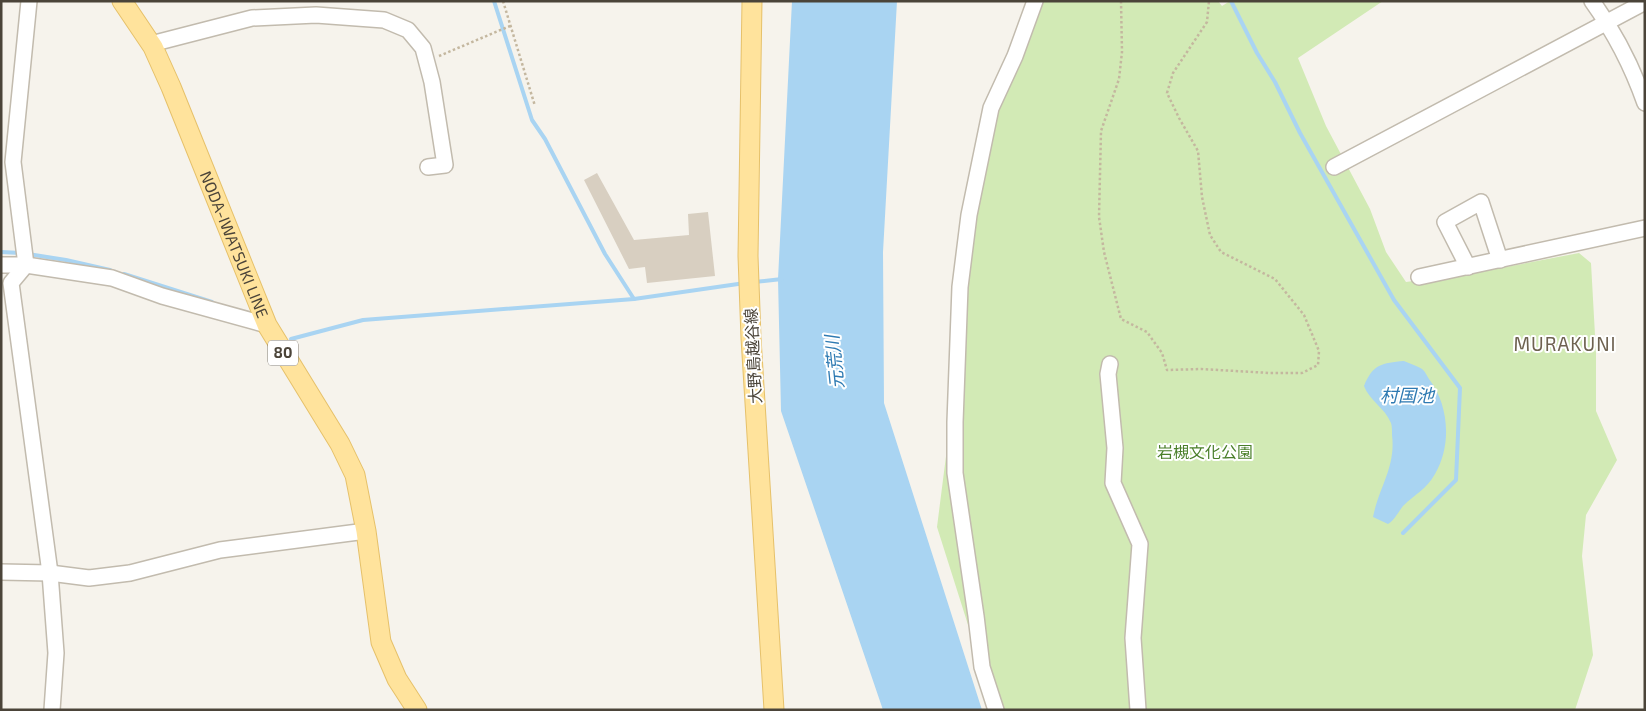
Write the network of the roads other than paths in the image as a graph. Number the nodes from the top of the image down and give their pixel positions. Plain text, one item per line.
1 (29, 1) edge
2 (122, 1) edge
3 (752, 1) edge
4 (1034, 1) edge
5 (1592, 1) edge
6 (1645, 2) edge
7 (1608, 23) junction
8 (151, 44) junction
9 (1645, 103) edge
10 (428, 167) dead end
11 (1334, 167) dead end
12 (1645, 228) edge
13 (25, 259) junction
14 (1500, 260) junction
15 (1, 265) edge
16 (1468, 267) junction
17 (1419, 277) dead end
18 (267, 325) junction
19 (1110, 364) dead end
20 (366, 531) junction
21 (1, 572) edge
22 (50, 572) junction
23 (52, 710) edge
24 (417, 710) edge
25 (774, 710) edge
26 (996, 710) edge
27 (1138, 710) edge

1 - 13 street
2 - 8 main road, NODA-IWATSUKI LINE / 80
3 - 25 main road, 大野島越谷線
4 - 26 street
5 - 7 street
6 - 7 street
7 - 9 street
7 - 11 street
8 - 10 street
8 - 18 main road, NODA-IWATSUKI LINE / 80
12 - 14 street
13 - 15 street
13 - 18 street
13 - 22 street
14 - 16 street
14 - 16 street
16 - 17 street
18 - 20 main road, NODA-IWATSUKI LINE / 80
19 - 27 street
20 - 22 street
20 - 24 main road, NODA-IWATSUKI LINE / 80
21 - 22 street
22 - 23 street

